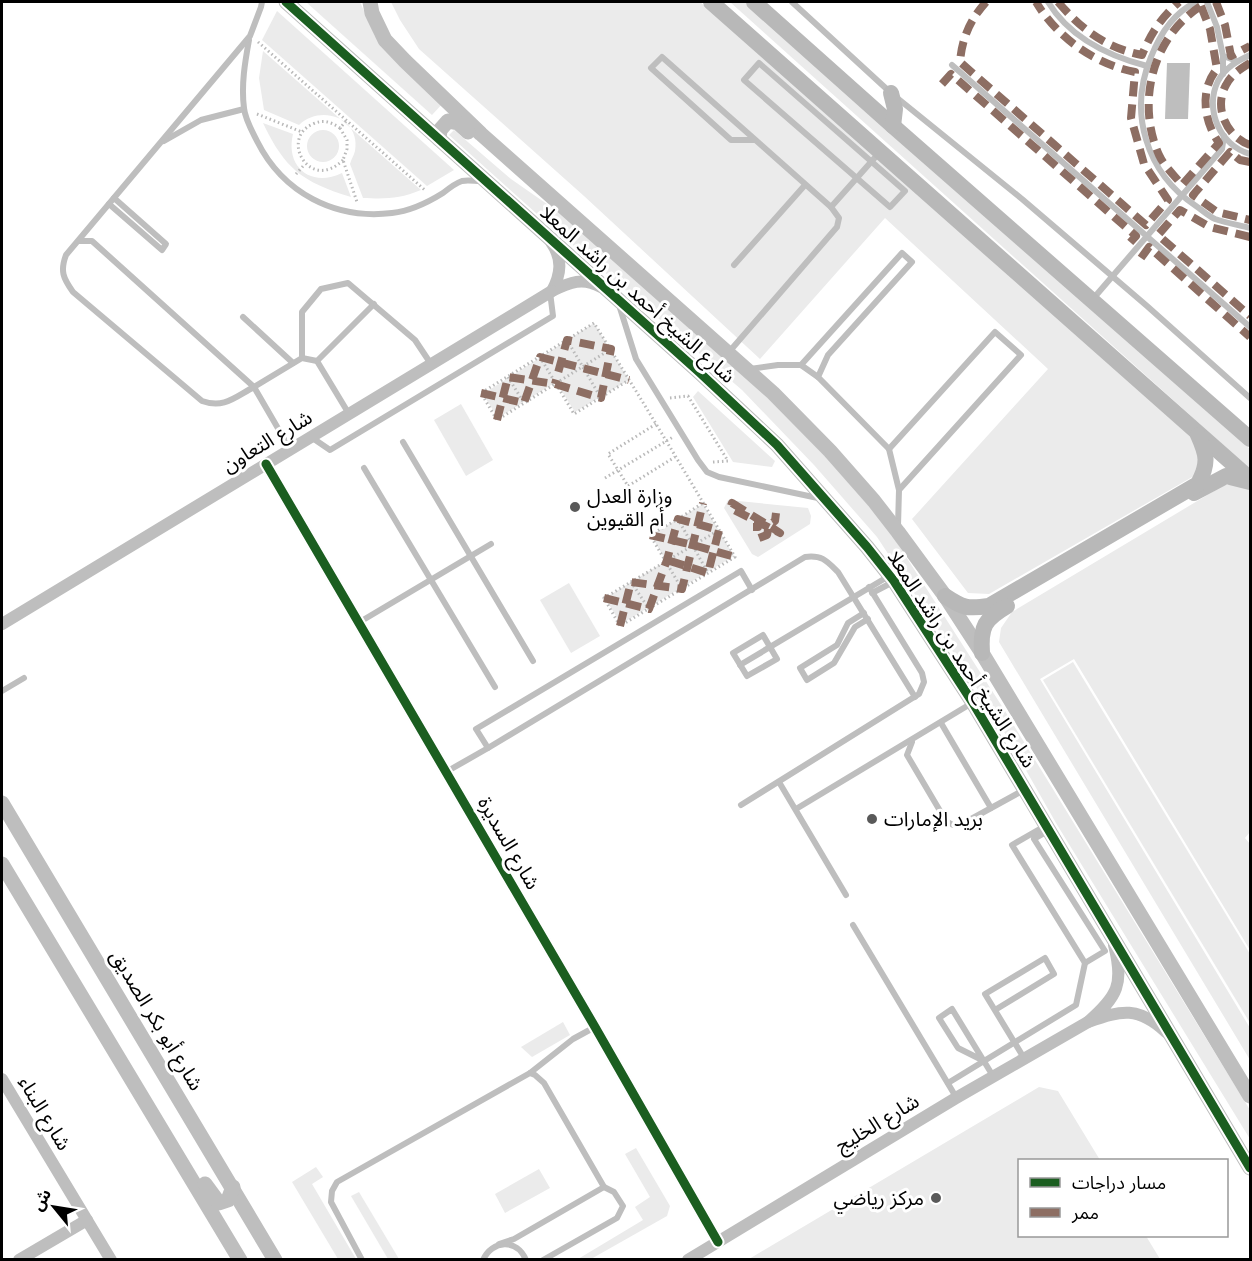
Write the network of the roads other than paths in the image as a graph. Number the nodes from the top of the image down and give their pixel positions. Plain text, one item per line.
1 (262, 2) edge
2 (286, 2) edge
3 (370, 2) edge
4 (711, 2) edge
5 (754, 2) edge
6 (792, 2) edge
7 (1048, 2) edge
8 (1196, 2) edge
9 (1207, 2) edge
10 (250, 36) junction
11 (1251, 55) edge
12 (1223, 56) junction
13 (1237, 61) junction
14 (952, 65) dead end
15 (1147, 66) junction
16 (1223, 74) junction
17 (891, 93) junction
18 (244, 109) junction
19 (893, 126) junction
20 (1224, 136) junction
21 (439, 139) junction
22 (755, 140) junction
23 (160, 143) junction
24 (1234, 146) junction
25 (1222, 149) junction
26 (1251, 154) edge
27 (876, 156) junction
28 (857, 178) junction
29 (489, 184) junction
30 (805, 185) junction
31 (1181, 196) junction
32 (114, 198) junction
33 (109, 204) junction
34 (831, 207) junction
35 (574, 216) junction
36 (1251, 228) edge
37 (1147, 236) junction
38 (547, 237) junction
39 (78, 241) junction
40 (734, 265) dead end
41 (1112, 276) junction
42 (551, 291) junction
43 (612, 295) junction
44 (1092, 300) junction
45 (374, 304) junction
46 (243, 317) dead end
47 (1251, 327) edge
48 (728, 352) junction
49 (302, 358) junction
50 (317, 361) junction
51 (293, 363) junction
52 (431, 364) junction
53 (801, 365) junction
54 (746, 369) junction
55 (818, 377) junction
56 (254, 387) junction
57 (1251, 398) edge
58 (349, 414) junction
59 (1195, 429) junction
60 (310, 437) junction
61 (1251, 439) edge
62 (403, 442) dead end
63 (290, 449) junction
64 (888, 449) junction
65 (266, 464) junction
66 (364, 468) dead end
67 (1251, 481) edge
68 (899, 490) junction
69 (825, 500) junction
70 (897, 532) junction
71 (491, 544) dead end
72 (471, 555) junction
73 (892, 578) junction
74 (432, 579) junction
75 (752, 590) junction
76 (871, 590) junction
77 (854, 596) junction
78 (945, 596) junction
79 (866, 616) junction
80 (358, 623) junction
81 (2, 624) edge
82 (770, 647) junction
83 (982, 653) junction
84 (533, 661) dead end
85 (740, 665) junction
86 (24, 678) dead end
87 (495, 687) dead end
88 (2, 691) edge
89 (915, 697) junction
90 (973, 703) junction
91 (941, 723) junction
92 (914, 739) junction
93 (488, 748) junction
94 (446, 772) junction
95 (779, 782) junction
96 (1024, 790) junction
97 (2, 803) edge
98 (741, 805) dead end
99 (991, 808) junction
100 (796, 809) junction
101 (1047, 828) junction
102 (2, 864) edge
103 (846, 895) dead end
104 (853, 925) dead end
105 (1113, 938) junction
106 (1085, 963) junction
107 (995, 1010) junction
108 (1088, 1022) junction
109 (595, 1027) junction
110 (1173, 1039) junction
111 (1014, 1042) junction
112 (1024, 1058) junction
113 (984, 1061) junction
114 (124, 1068) junction
115 (530, 1073) junction
116 (993, 1076) junction
117 (2, 1078) edge
118 (948, 1083) junction
119 (1251, 1096) edge
120 (956, 1098) junction
121 (1251, 1168) edge
122 (234, 1187) junction
123 (604, 1187) junction
124 (87, 1220) junction
125 (718, 1242) junction
126 (499, 1244) junction
127 (19, 1260) edge
128 (111, 1260) edge
129 (240, 1260) edge
130 (275, 1260) edge
131 (362, 1260) edge
132 (480, 1260) edge
133 (526, 1260) edge
134 (543, 1260) edge
135 (688, 1260) edge

1 - 10 lane
2 - 21 street, شارع الشيخ أحمد بن راشد المعلا
3 - 35 street, شارع الشيخ أحمد بن راشد المعلا
4 - 27 main road
5 - 19 main road
6 - 17 lane
7 - 15 lane
8 - 15 lane
9 - 12 lane
10 - 18 lane
10 - 23 lane
11 - 13 lane
12 - 13 lane
12 - 16 lane
13 - 16 lane
14 - 37 lane
15 - 31 lane
16 - 20 lane
17 - 19 main road
17 - 41 lane
18 - 23 lane
18 - 29 lane
19 - 44 main road
20 - 24 lane
20 - 25 lane
21 - 29 street, شارع الشيخ أحمد بن راشد المعلا
21 - 35 street
22 - 22 lane
22 - 30 lane
23 - 32 lane
24 - 25 lane
24 - 26 lane
25 - 31 lane
27 - 28 lane
27 - 28 lane
27 - 28 lane
27 - 59 main road
28 - 34 lane
29 - 38 street, شارع الشيخ أحمد بن راشد المعلا
30 - 34 lane
30 - 40 lane
31 - 36 lane
31 - 37 lane
32 - 33 lane
32 - 33 lane
33 - 39 lane
34 - 48 lane
35 - 48 street, شارع الشيخ أحمد بن راشد المعلا
37 - 41 lane
37 - 47 lane
38 - 42 street
38 - 43 street, شارع الشيخ أحمد بن راشد المعلا
39 - 56 lane
39 - 56 lane
41 - 44 lane
41 - 57 lane
42 - 43 street, شارع التعاون
42 - 52 street, شارع التعاون
42 - 60 lane
43 - 69 street, شارع الشيخ أحمد بن راشد المعلا
43 - 69 lane
44 - 61 main road
45 - 49 lane
45 - 50 lane
45 - 52 lane
46 - 51 lane
48 - 54 street, شارع الشيخ أحمد بن راشد المعلا
49 - 50 lane
49 - 51 lane
50 - 58 lane
51 - 56 lane
52 - 58 street, شارع التعاون
53 - 54 lane
53 - 55 lane
53 - 55 lane
54 - 70 street, شارع الشيخ أحمد بن راشد المعلا
55 - 64 lane
56 - 63 lane
58 - 60 street, شارع التعاون
59 - 67 main road
59 - 78 main road
60 - 63 street, شارع التعاون
62 - 72 lane
63 - 65 street, شارع التعاون
64 - 68 lane
64 - 68 lane
65 - 80 street, شارع السديرة
65 - 81 street, شارع التعاون
66 - 74 lane
67 - 83 main road
68 - 70 lane
69 - 73 street, شارع الشيخ أحمد بن راشد المعلا
70 - 78 street, شارع الشيخ أحمد بن راشد المعلا
71 - 72 lane
72 - 74 lane
72 - 84 lane
73 - 76 lane
73 - 90 street, شارع الشيخ أحمد بن راشد المعلا
74 - 80 lane
74 - 87 lane
75 - 77 lane
75 - 93 lane
75 - 93 lane
76 - 77 lane
76 - 89 lane
77 - 79 lane
77 - 82 lane
78 - 83 street, شارع الشيخ أحمد بن راشد المعلا
79 - 79 lane
79 - 89 lane
80 - 94 street, شارع السديرة
82 - 85 lane
82 - 85 lane
82 - 85 lane
83 - 119 street, شارع الشيخ أحمد بن راشد المعلا
86 - 88 lane
89 - 95 lane
90 - 91 lane
90 - 96 street, شارع الشيخ أحمد بن راشد المعلا
91 - 92 lane
91 - 99 lane
92 - 99 lane
92 - 100 lane
93 - 94 lane
94 - 109 street, شارع السديرة
95 - 98 lane
95 - 100 lane
96 - 99 lane
96 - 101 street, شارع الشيخ أحمد بن راشد المعلا
97 - 122 street, شارع أبو بكر الصديق
100 - 103 lane
101 - 105 street, شارع الشيخ أحمد بن راشد المعلا
101 - 106 lane
101 - 106 lane
102 - 114 street
104 - 118 lane
105 - 108 street, شارع الخليج
105 - 110 street, شارع الشيخ أحمد بن راشد المعلا
106 - 111 lane
107 - 107 lane
107 - 111 lane
108 - 110 street, شارع الخليج
108 - 112 street, شارع الخليج
109 - 115 lane
109 - 125 street, شارع السديرة
110 - 121 street, شارع الشيخ أحمد بن راشد المعلا
111 - 112 lane
111 - 113 lane
112 - 116 street, شارع الخليج
113 - 113 lane
113 - 116 lane
113 - 118 lane
114 - 122 street
114 - 129 street
115 - 123 lane
115 - 131 lane
116 - 120 street, شارع الخليج
117 - 124 street, شارع البناء
118 - 120 lane
120 - 125 street, شارع الخليج
122 - 130 street, شارع أبو بكر الصديق
123 - 126 lane
123 - 134 lane
124 - 127 street
124 - 128 street, شارع البناء
125 - 135 street, شارع الخليج
126 - 132 lane
126 - 133 lane

